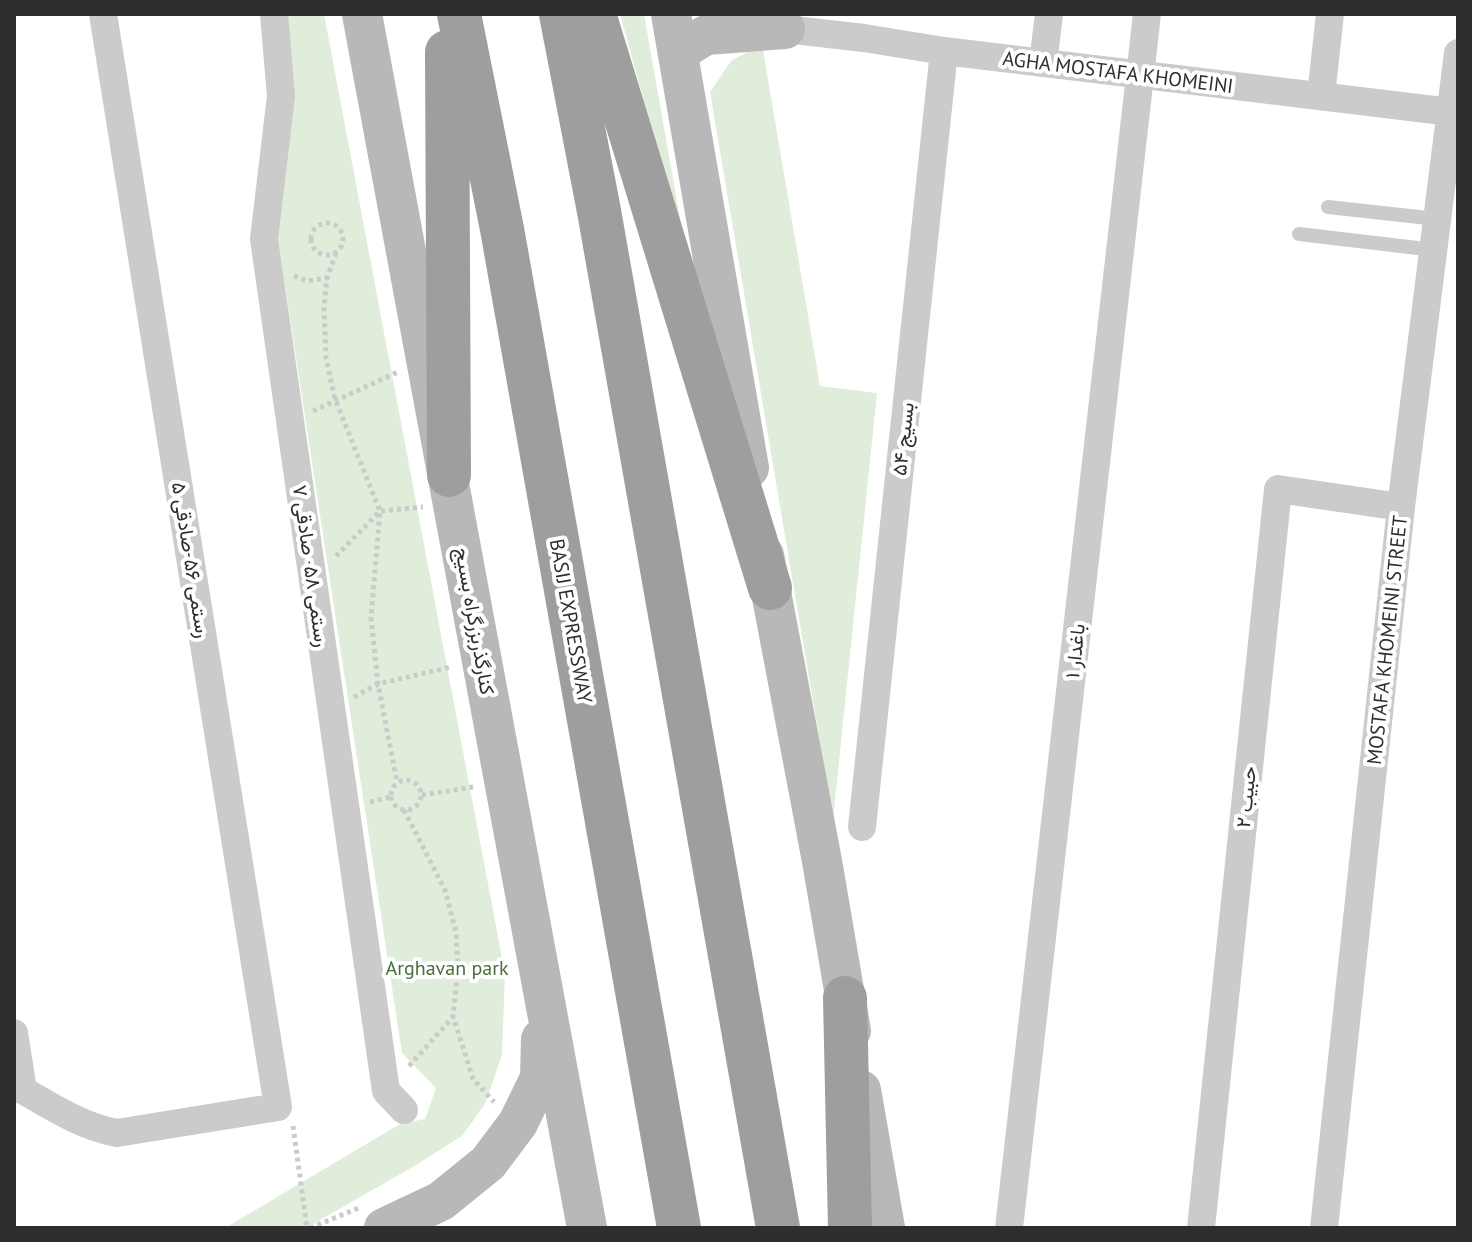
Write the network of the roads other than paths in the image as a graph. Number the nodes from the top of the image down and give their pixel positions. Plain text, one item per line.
1 (103, 14) edge
2 (274, 14) edge
3 (362, 14) edge
4 (447, 14) edge
5 (459, 14) edge
6 (561, 14) edge
7 (594, 14) edge
8 (1049, 14) edge
9 (1147, 14) edge
10 (1330, 14) edge
11 (772, 22) edge
12 (865, 26) edge
13 (674, 33) edge
14 (944, 51) junction
15 (1458, 53) edge
16 (1043, 63) junction
17 (1140, 75) junction
18 (1321, 96) junction
19 (1451, 112) junction
20 (1328, 207) dead end
21 (1437, 219) junction
22 (1299, 234) dead end
23 (1434, 250) junction
24 (441, 490) junction
25 (1401, 507) junction
26 (770, 588) junction
27 (862, 827) dead end
28 (543, 995) junction
29 (845, 998) junction
30 (14, 1033) edge
31 (18, 1088) edge
32 (395, 1100) road end
33 (373, 1217) edge
34 (587, 1228) edge
35 (679, 1228) edge
36 (778, 1228) edge
37 (850, 1228) edge
38 (885, 1228) edge
39 (1009, 1228) edge
40 (1201, 1228) edge
41 (1324, 1228) edge

1 - 31 street, رستمی ۵۶-صادقی ۵
2 - 32 street, رستمی ۵۸- صادقی ۷
3 - 24 main road, کنارگذربزرگراه بسیج
4 - 24 highway
5 - 35 highway, BASIJ EXPRESSWAY
6 - 36 highway
7 - 26 highway
8 - 16 street
9 - 17 street, باغدار ۱
10 - 18 street
11 - 12 street, AGHA MOSTAFA KHOMEINI
11 - 13 main road
12 - 14 street, AGHA MOSTAFA KHOMEINI
13 - 26 main road
14 - 16 street, AGHA MOSTAFA KHOMEINI
14 - 27 street, بسیج ۵۴
15 - 19 street, MOSTAFA KHOMEINI STREET
16 - 17 street, AGHA MOSTAFA KHOMEINI
17 - 18 street, AGHA MOSTAFA KHOMEINI
17 - 39 street, باغدار ۱
18 - 19 street, AGHA MOSTAFA KHOMEINI
19 - 21 street, MOSTAFA KHOMEINI STREET
20 - 21 lane
21 - 23 street, MOSTAFA KHOMEINI STREET
22 - 23 lane
23 - 25 street, MOSTAFA KHOMEINI STREET
24 - 28 main road, کنارگذربزرگراه بسیج
25 - 40 street, حبیب ۲
25 - 41 street, MOSTAFA KHOMEINI STREET
26 - 29 main road
28 - 33 main road
28 - 34 main road, کنارگذربزرگراه بسیج
29 - 37 highway
29 - 38 main road
30 - 31 street

